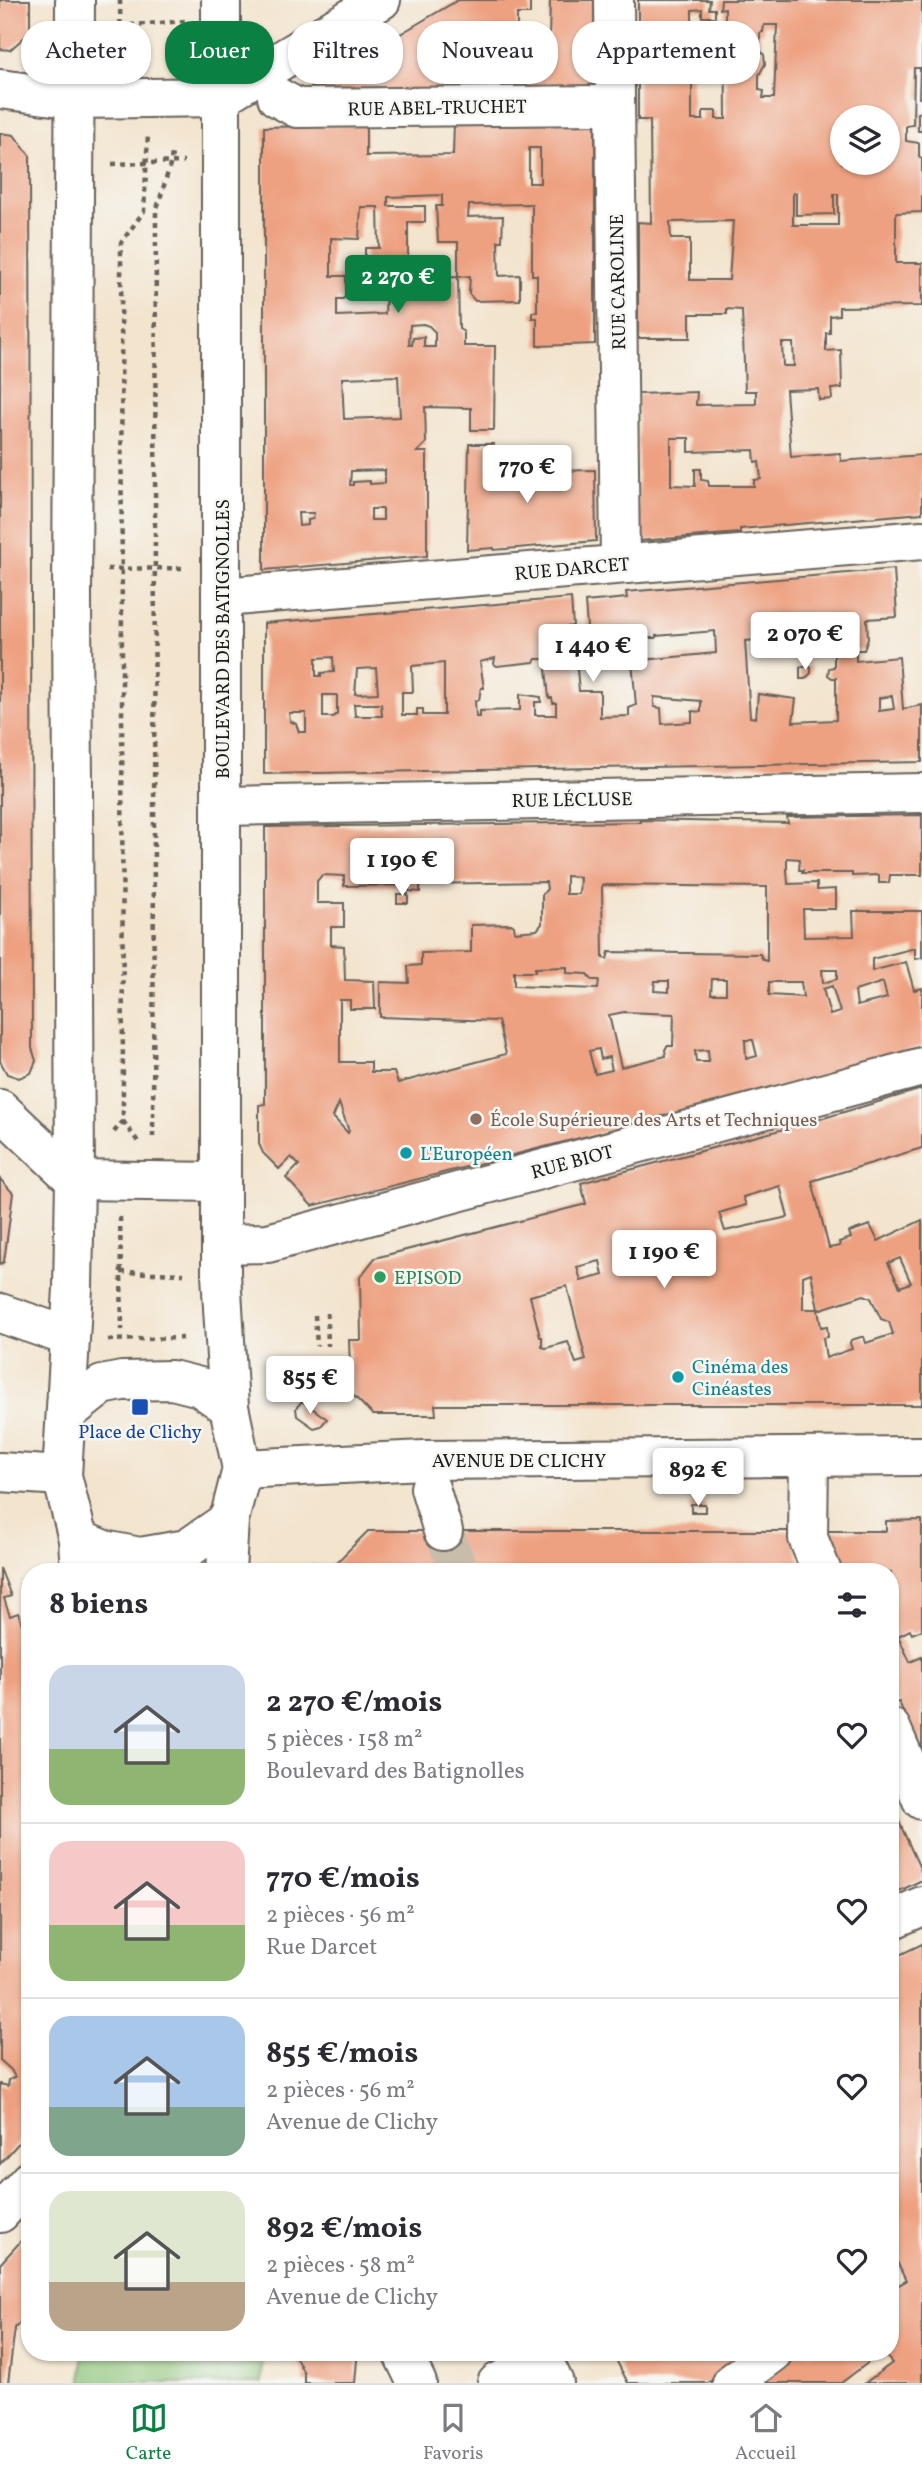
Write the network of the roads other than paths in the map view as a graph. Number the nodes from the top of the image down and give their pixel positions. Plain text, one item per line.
1 (75, 0) edge
2 (381, 0) edge
3 (614, 0) edge
4 (206, 10) edge
5 (0, 89) edge
6 (221, 97) junction
7 (277, 97) dead end
8 (76, 99) junction
9 (600, 105) dead end
10 (922, 540) edge
11 (620, 564) junction
12 (222, 597) junction
13 (922, 793) edge
14 (222, 806) junction
15 (922, 1066) edge
16 (0, 1109) edge
17 (75, 1180) junction
18 (220, 1182) junction
19 (221, 1244) junction
20 (0, 1313) edge
21 (87, 1339) junction
22 (229, 1407) junction
23 (68, 1412) junction
24 (922, 1455) edge
25 (809, 1458) junction
26 (242, 1469) junction
27 (0, 1472) edge
28 (62, 1476) junction
29 (430, 1488) dead end
30 (229, 1520) junction
31 (443, 1531) tunnel mouth
32 (79, 1555) edge
33 (227, 1563) edge
34 (818, 1563) edge
35 (899, 1747) edge
36 (922, 1800) edge
37 (922, 1906) edge
38 (899, 1916) edge
39 (21, 2190) edge
40 (0, 2213) edge
41 (406, 2361) edge
42 (761, 2361) edge
43 (545, 2365) edge
44 (417, 2383) edge
45 (497, 2383) edge
46 (732, 2383) edge

1 - 8 main road
2 - 6 main road
3 - 11 main road, RUE CAROLINE
4 - 6 main road, BOULEVARD DES BATIGNOLLES
5 - 8 main road
6 - 8 main road
6 - 12 main road, BOULEVARD DES BATIGNOLLES
7 - 9 main road, RUE ABEL-TRUCHET
8 - 17 main road
10 - 11 main road, RUE DARCET
11 - 12 main road, RUE DARCET
12 - 14 main road, BOULEVARD DES BATIGNOLLES
13 - 14 main road, RUE LÉCLUSE
14 - 18 main road, BOULEVARD DES BATIGNOLLES
15 - 19 main road, RUE BIOT
16 - 17 main road
17 - 18 main road
17 - 21 main road
18 - 19 main road
19 - 22 main road
20 - 21 main road
21 - 23 main road
22 - 23 main road
22 - 26 main road
23 - 28 main road
24 - 25 main road, AVENUE DE CLICHY
25 - 26 main road, AVENUE DE CLICHY
25 - 34 main road
26 - 30 main road
27 - 28 main road
28 - 32 main road
29 - 31 main road
30 - 32 main road
30 - 33 main road
35 - 36 main road
37 - 38 main road
39 - 40 main road
41 - 44 main road
42 - 46 main road
43 - 45 main road

